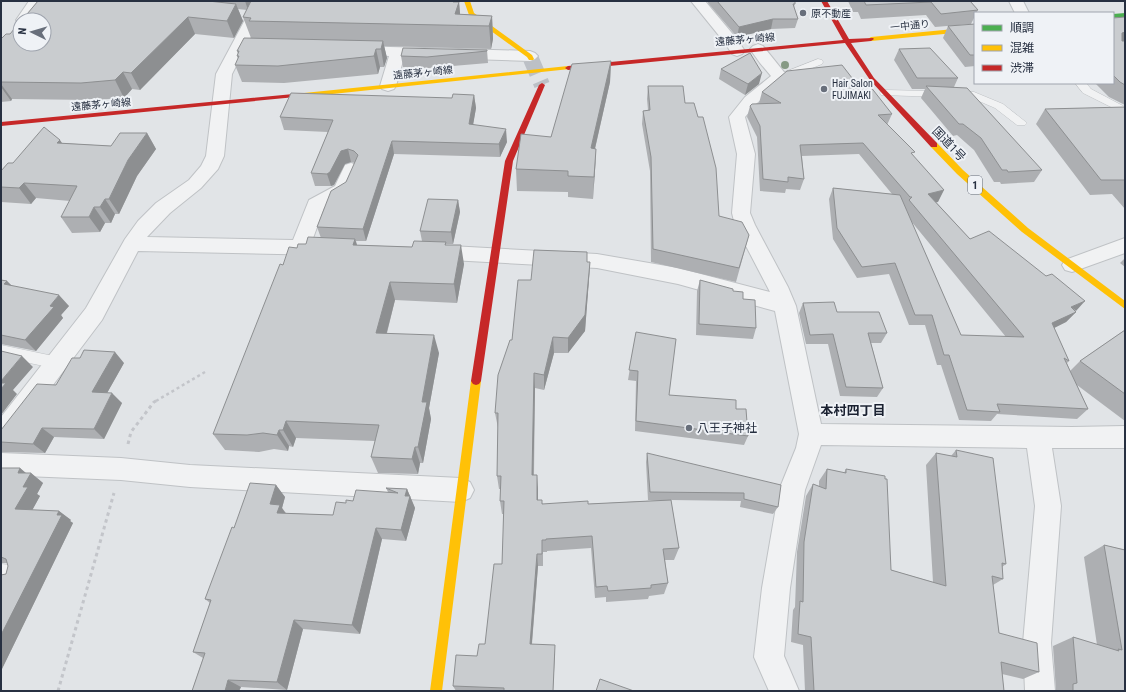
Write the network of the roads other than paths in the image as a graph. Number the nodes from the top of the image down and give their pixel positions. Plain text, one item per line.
1 (36, 1) edge
2 (262, 1) edge
3 (466, 1) edge
4 (698, 1) edge
5 (824, 1) edge
6 (1016, 1) edge
7 (29, 12) edge
8 (1022, 12) edge
9 (238, 15) dead end
10 (1125, 15) edge
11 (1114, 16) edge
12 (254, 17) junction
13 (974, 29) edge
14 (847, 42) junction
15 (758, 48) junction
16 (237, 49) junction
17 (253, 50) edge
18 (344, 51) edge
19 (737, 51) junction
20 (398, 52) junction
21 (531, 57) joint
22 (818, 62) dead end
23 (780, 77) junction
24 (1081, 84) edge
25 (542, 85) dead end
26 (388, 86) junction
27 (885, 94) junction
28 (221, 104) junction
29 (1125, 111) edge
30 (1022, 123) dead end
31 (1, 124) edge
32 (351, 169) edge
33 (132, 244) junction
34 (1125, 245) edge
35 (300, 247) junction
36 (346, 249) edge
37 (416, 251) edge
38 (494, 256) junction
39 (1072, 265) junction
40 (785, 306) junction
41 (1125, 306) edge
42 (1, 351) edge
43 (58, 363) junction
44 (811, 434) junction
45 (1, 435) edge
46 (1125, 437) edge
47 (1038, 438) junction
48 (1, 464) edge
49 (461, 490) junction
50 (436, 691) edge
51 (784, 691) edge
52 (1040, 691) edge

1 - 7 street
2 - 12 street
3 - 21 main road
4 - 19 street
5 - 14 main road, 国道1号 / 1
6 - 8 street
9 - 12 street
10 - 11 main road
12 - 16 street
13 - 14 main road, 一中通り
14 - 15 main road, 遠藤茅ヶ崎線
14 - 27 main road, 国道1号 / 1
15 - 19 main road, 遠藤茅ヶ崎線
15 - 23 street
16 - 17 street
16 - 28 street
18 - 20 street
19 - 26 main road, 遠藤茅ヶ崎線
20 - 21 street
20 - 26 street
22 - 23 lane
23 - 40 street
24 - 29 lane
25 - 38 main road
26 - 28 main road, 遠藤茅ヶ崎線
27 - 30 lane
27 - 39 main road, 国道1号 / 1
28 - 31 main road, 遠藤茅ヶ崎線
28 - 33 street
32 - 35 street
33 - 35 street
33 - 43 street
34 - 39 street
35 - 36 street
37 - 38 street
38 - 40 street
38 - 49 main road
39 - 41 main road, 国道1号 / 1
40 - 44 street
42 - 43 lane
43 - 45 street
44 - 47 street
44 - 51 street
46 - 47 street
47 - 52 street
48 - 49 street
49 - 50 main road

